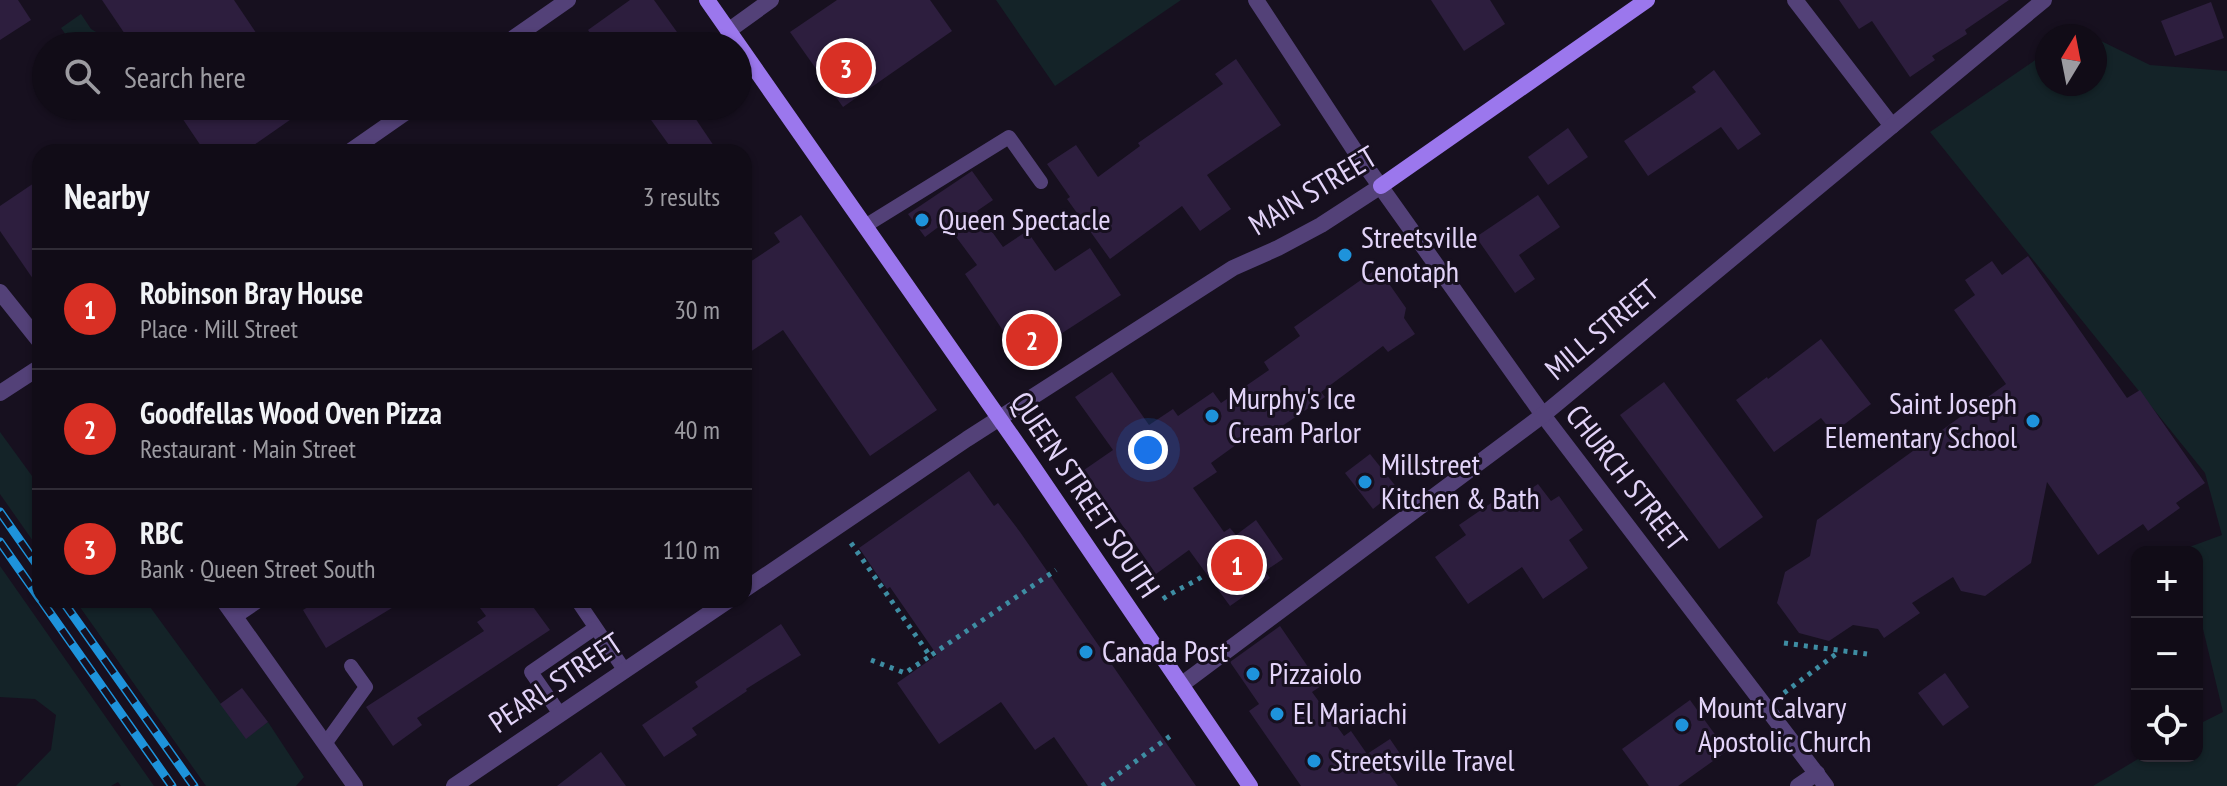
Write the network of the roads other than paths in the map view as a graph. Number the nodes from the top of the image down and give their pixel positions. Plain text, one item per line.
1 (568, 0) edge
2 (707, 0) edge
3 (771, 0) edge
4 (1256, 0) edge
5 (1647, 0) edge
6 (1795, 0) edge
7 (2044, 0) edge
8 (728, 31) joint
9 (522, 32) edge
10 (752, 65) edge
11 (395, 120) edge
12 (1892, 126) junction
13 (360, 144) edge
14 (1041, 182) dead end
15 (1381, 186) junction
16 (865, 226) junction
17 (0, 292) edge
18 (32, 332) edge
19 (32, 372) edge
20 (0, 393) edge
21 (1543, 415) junction
22 (999, 418) junction
23 (752, 585) edge
24 (229, 608) edge
25 (248, 608) edge
26 (582, 608) edge
27 (717, 608) edge
28 (235, 617) junction
29 (595, 628) junction
30 (351, 666) dead end
31 (625, 671) junction
32 (1181, 685) junction
33 (560, 714) junction
34 (325, 744) junction
35 (1822, 779) edge
36 (355, 786) edge
37 (454, 786) edge
38 (1250, 786) edge
39 (1798, 786) edge

1 - 9 street
2 - 8 main road, QUEEN STREET SOUTH
3 - 8 street
4 - 15 street, CHURCH STREET
5 - 15 main road, MAIN STREET
6 - 12 street
7 - 12 street, MILL STREET
10 - 16 main road, QUEEN STREET SOUTH
11 - 13 street
12 - 21 street, MILL STREET
14 - 16 lane
15 - 21 street, CHURCH STREET
15 - 22 street, MAIN STREET
16 - 22 main road, QUEEN STREET SOUTH
17 - 18 street
19 - 20 street
21 - 32 street, MILL STREET
21 - 35 street, CHURCH STREET
22 - 23 street
22 - 32 main road, QUEEN STREET SOUTH
24 - 28 street
25 - 28 lane
26 - 29 lane
27 - 31 street, PEARL STREET
28 - 34 street
29 - 31 lane
29 - 33 lane
30 - 34 lane
31 - 33 street, PEARL STREET
32 - 38 main road, QUEEN STREET SOUTH
33 - 37 street, PEARL STREET
34 - 36 street
35 - 39 street

